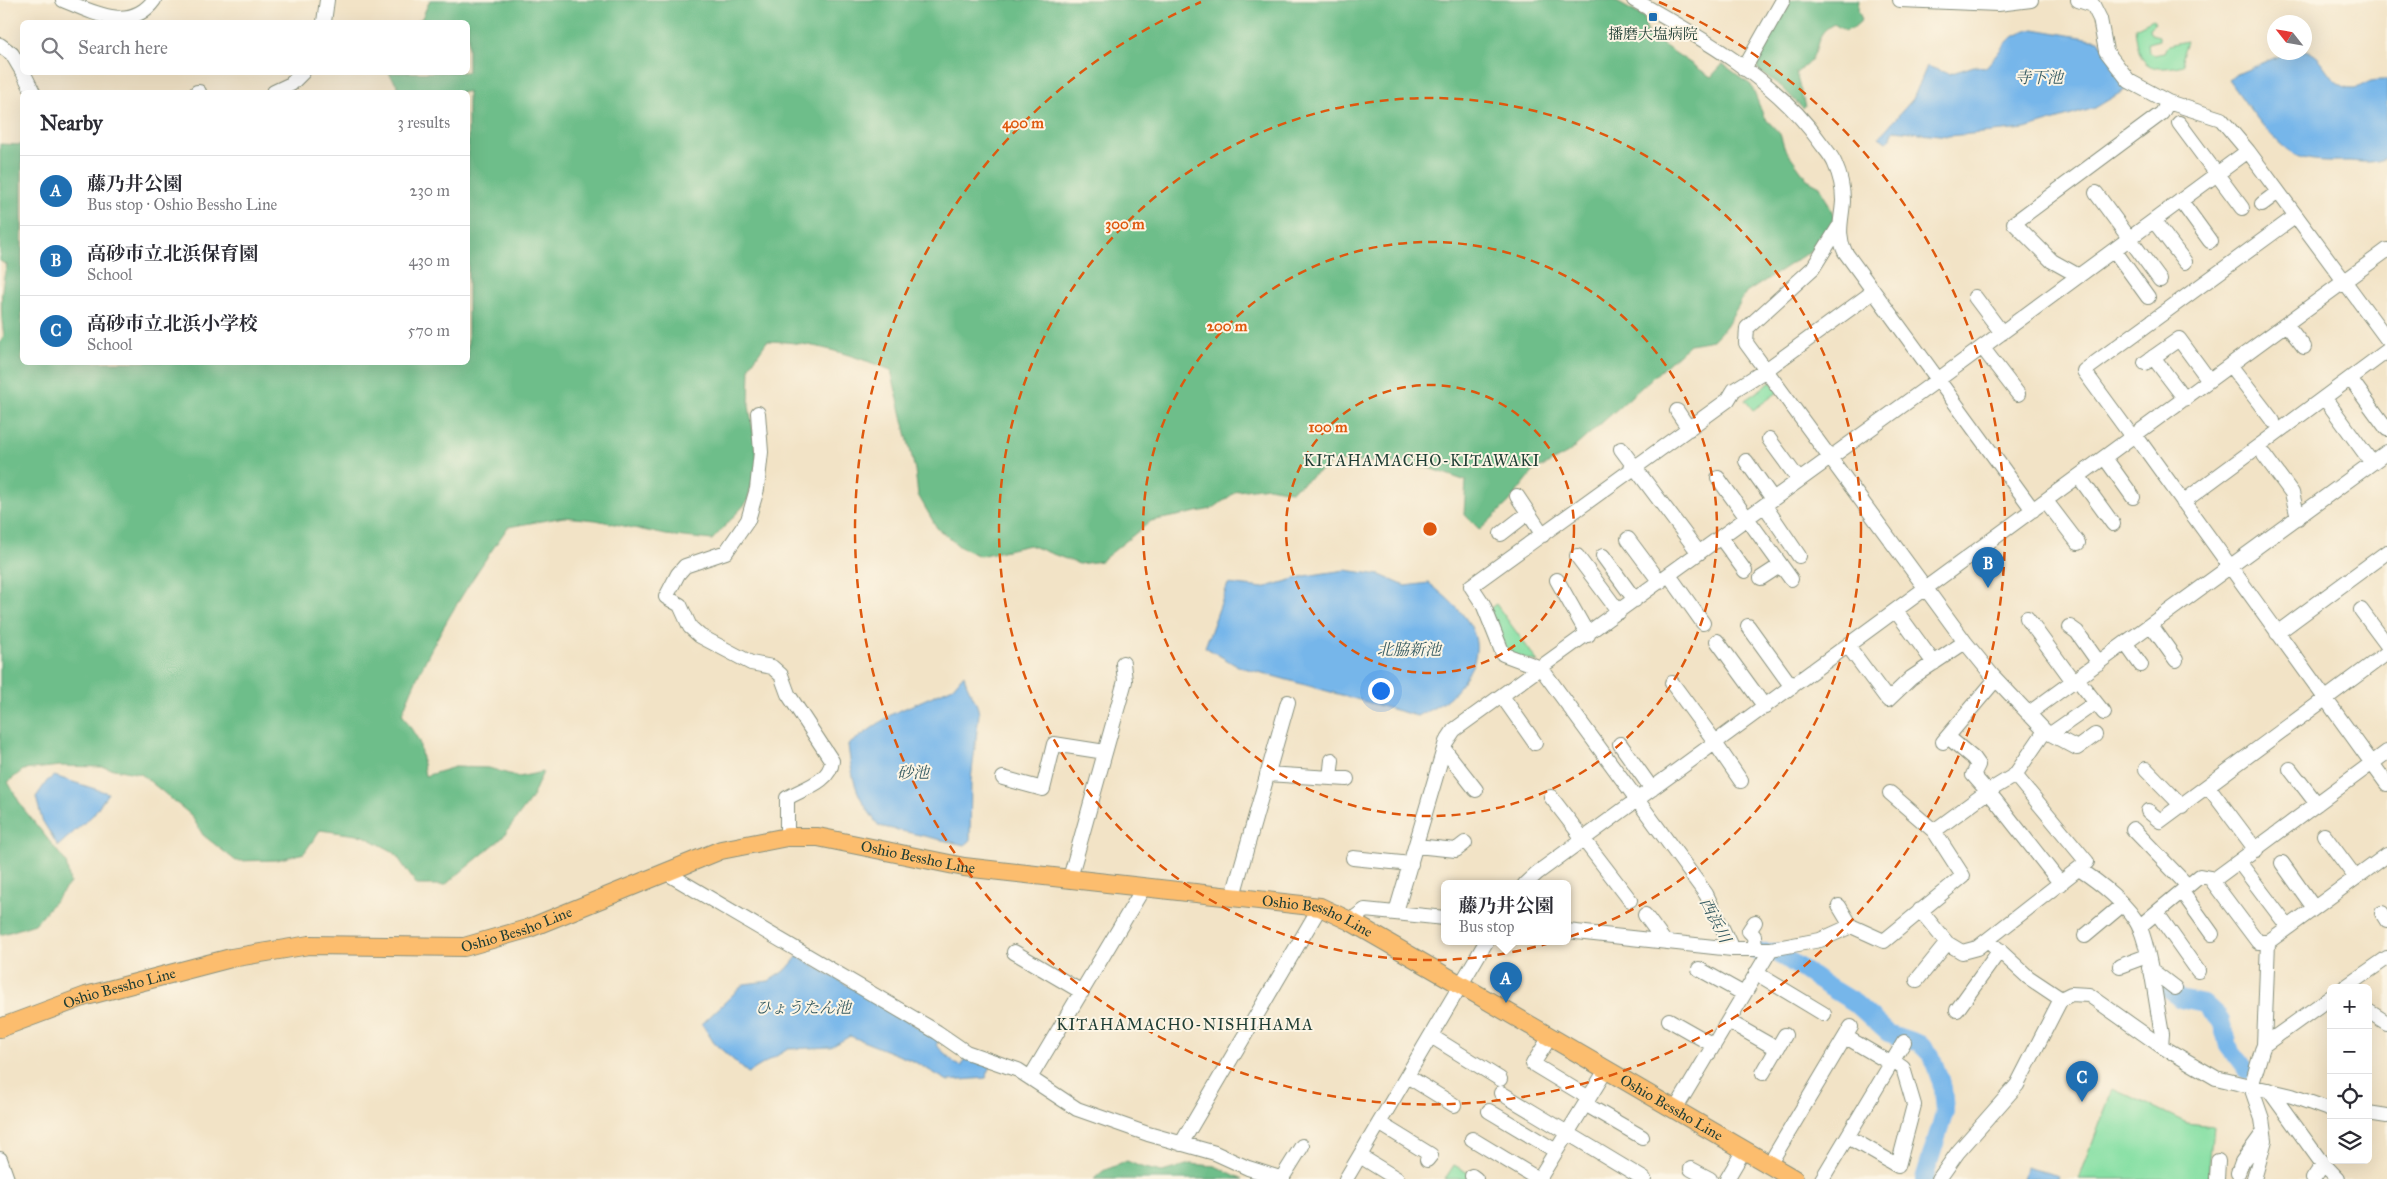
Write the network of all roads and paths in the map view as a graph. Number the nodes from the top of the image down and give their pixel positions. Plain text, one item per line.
1 (63, 0) edge
2 (154, 0) edge
3 (327, 0) edge
4 (1634, 0) edge
5 (1783, 0) edge
6 (1900, 0) edge
7 (2031, 0) edge
8 (2078, 0) edge
9 (324, 20) edge
10 (0, 45) edge
11 (20, 67) edge
12 (1744, 69) junction
13 (24, 75) edge
14 (300, 75) edge
15 (32, 90) edge
16 (278, 90) edge
17 (2168, 102) junction
18 (2179, 123) dead end
19 (2248, 151) junction
20 (2217, 174) junction
21 (2278, 192) junction
22 (2096, 193) dead end
23 (2181, 201) junction
24 (2262, 204) dead end
25 (2242, 208) dead end
26 (2296, 216) junction
27 (2154, 221) junction
28 (1838, 228) junction
29 (2130, 239) junction
30 (2210, 241) dead end
31 (2114, 250) junction
32 (2387, 250) edge
33 (2185, 262) dead end
34 (2079, 276) junction
35 (2160, 280) dead end
36 (2344, 280) junction
37 (1873, 292) junction
38 (1975, 297) dead end
39 (2148, 297) dead end
40 (2286, 324) junction
41 (2002, 332) junction
42 (2387, 339) edge
43 (1982, 347) junction
44 (2304, 347) dead end
45 (2387, 351) edge
46 (2230, 365) junction
47 (1766, 370) junction
48 (1939, 379) junction
49 (2209, 380) junction
50 (2352, 381) dead end
51 (2018, 393) dead end
52 (2185, 399) junction
53 (2326, 400) dead end
54 (1677, 411) dead end
55 (758, 413) dead end
56 (2273, 421) dead end
57 (1689, 429) junction
58 (2387, 429) edge
59 (2134, 437) junction
60 (1769, 439) dead end
61 (1621, 449) dead end
62 (2387, 452) edge
63 (1830, 458) junction
64 (2105, 458) junction
65 (2271, 459) dead end
66 (1746, 461) dead end
67 (2372, 463) junction
68 (1636, 468) junction
69 (2079, 477) junction
70 (1718, 478) dead end
71 (1799, 480) junction
72 (2128, 494) dead end
73 (1517, 496) dead end
74 (2046, 501) junction
75 (1769, 502) junction
76 (2183, 502) junction
77 (2033, 510) junction
78 (1528, 513) junction
79 (1747, 518) junction
80 (2298, 518) junction
81 (2114, 524) dead end
82 (1501, 534) dead end
83 (1543, 535) junction
84 (1721, 538) junction
85 (1628, 539) dead end
86 (2078, 543) dead end
87 (2387, 552) edge
88 (1699, 553) junction
89 (1578, 556) dead end
90 (1603, 556) dead end
91 (1799, 556) dead end
92 (1781, 565) junction
93 (2230, 569) junction
94 (1745, 571) dead end
95 (1761, 578) dead end
96 (1665, 579) junction
97 (1791, 579) dead end
98 (1557, 580) dead end
99 (1926, 588) junction
100 (1635, 600) junction
101 (1896, 610) junction
102 (2361, 610) dead end
103 (1619, 612) junction
104 (2027, 618) dead end
105 (1704, 623) dead end
106 (1748, 626) dead end
107 (2070, 626) dead end
108 (2151, 626) junction
109 (2277, 633) junction
110 (1588, 635) junction
111 (1717, 641) dead end
112 (1965, 642) junction
113 (2126, 644) junction
114 (2387, 645) edge
115 (1848, 646) junction
116 (2387, 654) edge
117 (2176, 660) dead end
118 (1123, 663) dead end
119 (1934, 663) junction
120 (2099, 663) junction
121 (2141, 666) dead end
122 (1541, 668) junction
123 (1996, 679) junction
124 (2075, 680) junction
125 (1672, 683) dead end
126 (1792, 687) junction
127 (1502, 696) junction
128 (2325, 700) junction
129 (1288, 702) dead end
130 (1765, 707) junction
131 (2028, 714) junction
132 (2048, 732) junction
133 (2095, 735) dead end
134 (1535, 743) dead end
135 (1715, 743) junction
136 (1620, 744) dead end
137 (1444, 749) junction
138 (1106, 752) junction
139 (2387, 752) edge
140 (1332, 760) dead end
141 (2372, 763) junction
142 (2146, 769) dead end
143 (2290, 769) dead end
144 (1268, 774) junction
145 (2015, 775) junction
146 (1004, 778) dead end
147 (1347, 779) dead end
148 (1328, 781) junction
149 (1741, 781) dead end
150 (2387, 784) edge
151 (2208, 786) junction
152 (1652, 789) junction
153 (1476, 790) dead end
154 (1987, 792) junction
155 (1890, 793) dead end
156 (1550, 797) dead end
157 (1638, 800) junction
158 (2317, 804) junction
159 (2182, 806) junction
160 (2148, 811) dead end
161 (2133, 829) dead end
162 (1934, 831) junction
163 (2324, 835) dead end
164 (787, 837) junction
165 (1582, 840) junction
166 (1465, 842) dead end
167 (1416, 846) junction
168 (2256, 850) junction
169 (2387, 855) edge
170 (1353, 858) dead end
171 (2239, 862) junction
172 (1410, 864) junction
173 (2282, 864) dead end
174 (2079, 869) junction
175 (665, 872) junction
176 (1070, 878) junction
177 (2210, 878) junction
178 (2356, 878) junction
179 (1529, 880) edge
180 (2061, 884) junction
181 (1144, 887) junction
182 (2185, 889) junction
183 (1233, 896) junction
184 (1630, 900) dead end
185 (2122, 905) junction
186 (1839, 906) dead end
187 (1320, 907) junction
188 (2314, 908) junction
189 (1920, 910) junction
190 (1396, 912) junction
191 (2157, 913) junction
192 (1646, 915) dead end
193 (1441, 918) edge
194 (1350, 921) junction
195 (1755, 922) dead end
196 (1851, 926) junction
197 (2139, 927) junction
198 (2288, 927) junction
199 (1571, 931) edge
200 (2212, 934) dead end
201 (2085, 936) dead end
202 (1989, 941) junction
203 (1664, 942) junction
204 (1947, 942) junction
205 (2268, 942) junction
206 (1484, 945) edge
207 (1732, 949) junction
208 (1755, 949) junction
209 (1771, 949) junction
210 (2000, 950) junction
211 (1014, 952) dead end
212 (2387, 958) edge
213 (2148, 962) junction
214 (2120, 966) dead end
215 (1699, 969) dead end
216 (2198, 971) dead end
217 (1756, 973) junction
218 (1917, 980) dead end
219 (2350, 984) edge
220 (1461, 985) junction
221 (2175, 988) dead end
222 (1082, 992) junction
223 (1744, 994) junction
224 (2061, 999) junction
225 (2327, 1000) edge
226 (1957, 1010) dead end
227 (1824, 1014) dead end
228 (2372, 1014) edge
229 (1669, 1020) dead end
230 (1728, 1020) junction
231 (2387, 1024) edge
232 (0, 1028) edge
233 (1785, 1035) dead end
234 (1431, 1036) junction
235 (1550, 1037) junction
236 (1904, 1042) dead end
237 (1714, 1045) junction
238 (2264, 1045) junction
239 (2161, 1046) junction
240 (1777, 1049) junction
241 (1892, 1062) junction
242 (1606, 1070) junction
243 (1763, 1073) dead end
244 (1407, 1076) junction
245 (1030, 1078) junction
246 (1500, 1079) dead end
247 (2251, 1087) junction
248 (2269, 1090) junction
249 (1501, 1093) dead end
250 (1587, 1101) junction
251 (1454, 1105) dead end
252 (2327, 1109) edge
253 (1675, 1110) junction
254 (1489, 1111) dead end
255 (2372, 1114) edge
256 (2387, 1116) edge
257 (1379, 1123) junction
258 (2265, 1130) junction
259 (1568, 1133) junction
260 (1848, 1136) junction
261 (1642, 1137) dead end
262 (1472, 1139) dead end
263 (1181, 1144) junction
264 (1302, 1146) dead end
265 (1744, 1150) junction
266 (1556, 1152) junction
267 (1360, 1156) junction
268 (0, 1160) edge
269 (1427, 1160) dead end
270 (2218, 1161) dead end
271 (1769, 1165) junction
272 (1691, 1169) dead end
273 (2332, 1169) edge
274 (2238, 1173) dead end
275 (7, 1179) edge
276 (1283, 1179) edge
277 (1346, 1179) edge
278 (1398, 1179) edge
279 (1539, 1179) edge
280 (1644, 1179) edge
281 (1710, 1179) edge
282 (1727, 1179) edge
283 (1794, 1179) edge
284 (1822, 1179) edge
285 (1939, 1179) edge
286 (2217, 1179) edge
287 (2254, 1179) edge
288 (2313, 1179) edge

1 - 2 street
3 - 9 street
4 - 12 street
5 - 12 street
6 - 7 street
8 - 17 street
10 - 11 street
12 - 28 street
13 - 15 street
14 - 16 street
17 - 19 street
17 - 34 street
18 - 20 street
19 - 20 street
19 - 21 street
20 - 23 street
20 - 25 street
21 - 24 street
21 - 26 street
22 - 29 street
23 - 27 street
23 - 30 street
26 - 36 street
26 - 59 street
27 - 29 street
27 - 33 street
28 - 37 street
28 - 47 street
29 - 31 street
29 - 35 street
31 - 34 street
31 - 39 street
32 - 36 street
34 - 41 street
36 - 40 street
36 - 42 street
37 - 47 street
37 - 48 street
38 - 41 street
40 - 44 street
40 - 46 street
41 - 43 street
43 - 48 street
43 - 51 street
45 - 76 street
46 - 49 street
46 - 56 street
47 - 57 street
47 - 63 street
48 - 63 street
48 - 77 street
49 - 52 street
49 - 52 street
50 - 58 street
52 - 59 street
53 - 67 street
54 - 57 street
55 - 164 street
57 - 68 street
59 - 64 street
59 - 76 street
60 - 71 street
61 - 68 street
62 - 67 street
63 - 71 street
63 - 99 street
64 - 69 street
64 - 72 street
65 - 80 street
66 - 75 street
67 - 80 street
68 - 83 street
68 - 88 street
69 - 74 street
69 - 81 street
70 - 79 street
71 - 75 street
73 - 78 street
74 - 77 street
74 - 86 street
75 - 79 street
75 - 91 street
76 - 93 street
77 - 99 street
78 - 82 street
78 - 83 street
79 - 84 street
79 - 92 street
80 - 93 street
83 - 122 street
84 - 88 street
84 - 94 street
85 - 96 street
87 - 109 street
88 - 96 street
89 - 103 street
90 - 100 street
92 - 95 street
92 - 97 street
93 - 108 street
93 - 109 street
96 - 100 street
96 - 105 street
98 - 110 street
99 - 101 street
99 - 112 street
100 - 103 street
101 - 115 street
101 - 119 street
102 - 114 street
103 - 110 street
104 - 124 street
106 - 126 street
107 - 120 street
108 - 113 street
108 - 117 street
109 - 128 street
110 - 122 street
111 - 130 street
112 - 119 street
112 - 123 street
113 - 120 street
113 - 121 street
115 - 119 street
115 - 126 street
116 - 128 street
118 - 138 street
120 - 124 street
122 - 127 street
122 - 157 street
123 - 131 street
123 - 154 street
124 - 131 street
124 - 132 street
125 - 135 street
126 - 130 street
127 - 134 street
127 - 137 street
128 - 141 street
128 - 151 street
129 - 144 street
130 - 135 street
131 - 132 street
132 - 133 street
132 - 145 street
135 - 149 street
135 - 152 street
136 - 152 street
137 - 153 street
137 - 167 street
138 - 146 street
138 - 176 street
139 - 141 street
140 - 148 street
141 - 150 street
141 - 158 street
142 - 159 street
143 - 158 street
144 - 148 street
144 - 183 street
145 - 154 street
145 - 174 street
147 - 148 street
151 - 159 street
151 - 168 street
152 - 157 street
154 - 162 street
154 - 180 street
155 - 162 street
156 - 165 street
157 - 165 street
157 - 207 street
158 - 168 street
159 - 160 street
161 - 182 street
162 - 189 street
163 - 178 street
164 - 175 main road, Oshio Bessho Line
164 - 176 main road, Oshio Bessho Line
165 - 179 street
165 - 184 street
166 - 167 street
167 - 172 street
168 - 171 street
169 - 178 street
170 - 172 street
171 - 177 street
171 - 198 street
172 - 190 street
173 - 188 street
174 - 180 street
174 - 185 street
175 - 232 main road, Oshio Bessho Line
175 - 245 street
176 - 181 main road, Oshio Bessho Line
177 - 182 street
177 - 205 street
178 - 188 street
180 - 202 street
181 - 183 main road, Oshio Bessho Line
181 - 222 street
182 - 191 street
182 - 200 street
183 - 187 main road, Oshio Bessho Line
185 - 197 street
185 - 201 street
186 - 196 street
187 - 194 main road, Oshio Bessho Line
187 - 263 street
188 - 198 street
189 - 196 street
189 - 204 street
190 - 193 street
190 - 194 street
191 - 197 street
191 - 216 street
192 - 203 street
194 - 220 main road, Oshio Bessho Line
195 - 208 street
196 - 209 street
197 - 213 street
198 - 205 street
199 - 203 street
202 - 204 street
202 - 210 street
203 - 207 street
204 - 218 street
205 - 238 street
206 - 220 street
207 - 208 street
208 - 209 street
209 - 217 street
210 - 224 street
210 - 226 street
211 - 222 street
212 - 219 street
213 - 214 street
213 - 221 street
213 - 239 street
215 - 223 street
217 - 223 street
217 - 227 street
220 - 234 street
220 - 235 main road, Oshio Bessho Line
222 - 245 street
223 - 230 street
224 - 239 street
224 - 285 street
225 - 238 street
228 - 231 street
229 - 237 street
230 - 237 street
230 - 240 street
233 - 240 street
234 - 244 street
234 - 246 street
235 - 242 main road, Oshio Bessho Line
235 - 250 street
236 - 241 street
237 - 253 street
238 - 247 street
239 - 247 street
240 - 243 street
241 - 260 street
241 - 260 street
241 - 271 street
242 - 250 street
242 - 253 main road, Oshio Bessho Line
244 - 251 street
244 - 257 street
245 - 263 street
247 - 248 street
247 - 258 street
248 - 252 street
248 - 273 street
249 - 259 street
250 - 259 street
250 - 261 street
253 - 265 main road, Oshio Bessho Line
254 - 266 street
255 - 256 street
257 - 267 street
257 - 269 street
258 - 274 street
258 - 287 street
259 - 266 street
259 - 280 street
260 - 284 street
262 - 279 street
263 - 276 street
264 - 276 street
265 - 271 main road, Oshio Bessho Line
265 - 282 street
266 - 279 street
267 - 277 street
267 - 278 street
268 - 275 street
270 - 286 street
271 - 283 main road, Oshio Bessho Line
272 - 281 street
273 - 288 street

